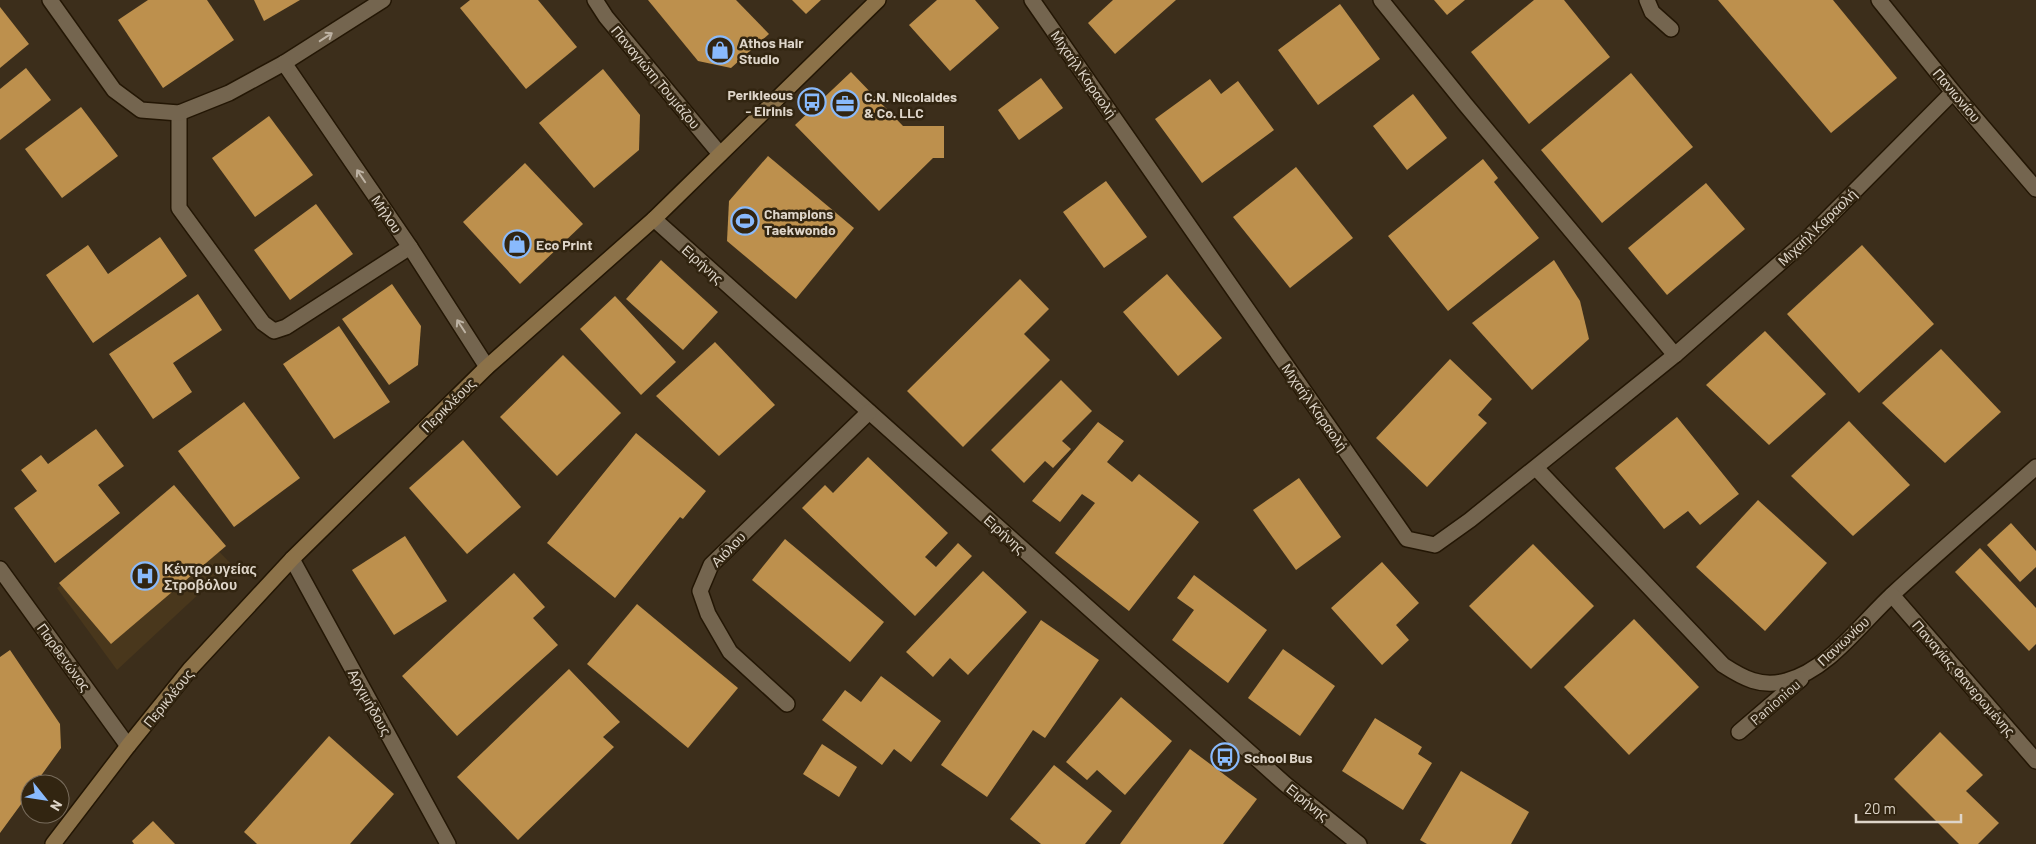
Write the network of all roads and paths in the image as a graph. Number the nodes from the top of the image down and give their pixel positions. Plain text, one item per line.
1 (50, 0) edge
2 (383, 0) edge
3 (595, 0) edge
4 (878, 0) edge
5 (1032, 0) edge
6 (1381, 0) edge
7 (1647, 0) edge
8 (1879, 0) edge
9 (1671, 29) dead end
10 (284, 63) junction
11 (1953, 92) junction
12 (179, 113) junction
13 (720, 154) junction
14 (2036, 189) edge
15 (654, 219) junction
16 (410, 247) junction
17 (1675, 355) junction
18 (487, 367) junction
19 (869, 412) junction
20 (2036, 466) edge
21 (1536, 468) junction
22 (292, 559) junction
23 (0, 568) edge
24 (1892, 595) junction
25 (1810, 671) junction
26 (787, 704) dead end
27 (1739, 732) dead end
28 (128, 746) junction
29 (2036, 762) edge
30 (53, 844) edge
31 (448, 844) edge
32 (1359, 844) edge

1 - 12 street
10 -> 2 street
3 - 13 street, Παναγιώτη Τουμάζου
4 - 13 main road, Περικλέους
5 - 21 street, Μιχαήλ Καραολή
6 - 17 street
7 - 9 street
8 - 11 street, Πανιωνίου
10 - 12 street
16 -> 10 street, Μήλου
11 - 14 street, Πανιωνίου
11 - 17 street, Μιχαήλ Καραολή
12 - 16 street
13 - 15 main road, Περικλέους
15 - 18 main road, Περικλέους
15 - 19 street, Ειρήνης
18 -> 16 street, Μήλου
17 - 21 street, Μιχαήλ Καραολή
18 - 22 main road, Περικλέους
19 - 26 street, Αιόλου
19 - 32 street, Ειρήνης
20 - 24 street, Πανιωνίου
21 - 25 street, Πανιωνίου
22 - 28 main road, Περικλέους
22 - 31 street, Αρχιμήδους
23 - 28 street, Παρθενώνος
24 - 25 street, Πανιωνίου
24 - 29 street, Παναγίας Φανερωμένης
25 - 27 street, Panioniou
28 - 30 main road, Περικλέους

